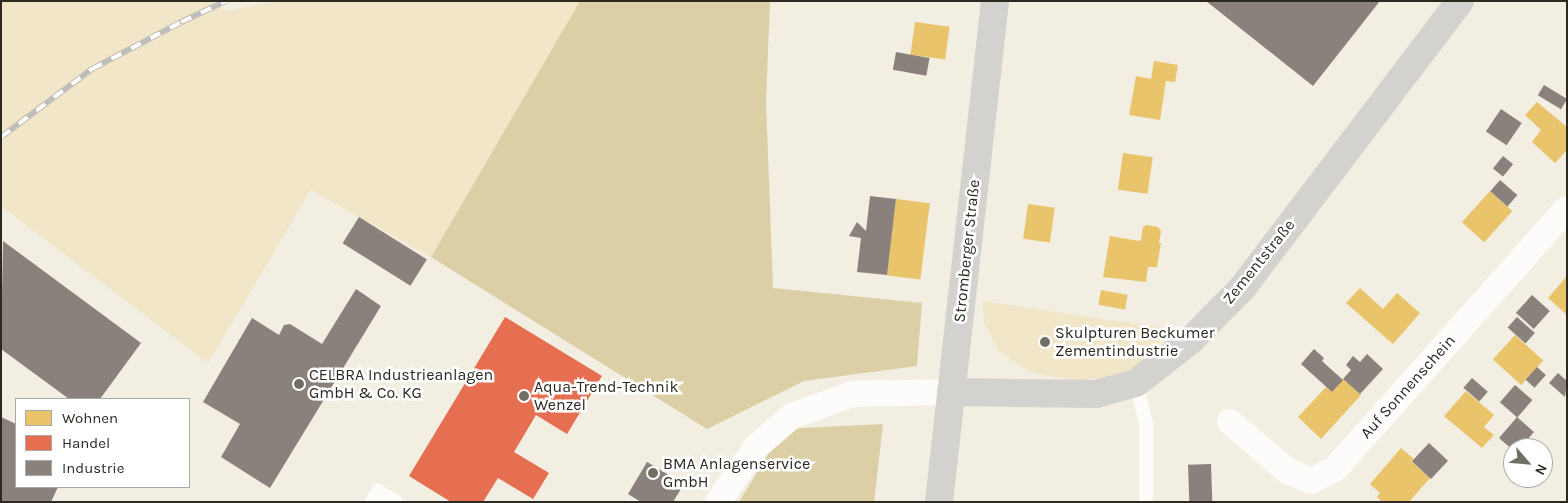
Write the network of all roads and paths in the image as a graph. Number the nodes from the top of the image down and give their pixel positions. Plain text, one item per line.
1 (996, 1) edge
2 (1460, 1) edge
3 (1567, 209) edge
4 (1136, 383) junction
5 (951, 392) junction
6 (1230, 422) dead end
7 (372, 502) edge
8 (396, 502) edge
9 (718, 502) edge
10 (939, 502) edge
11 (1146, 502) edge

1 - 5 street, Stromberger Straße
2 - 4 street, Zementstraße
3 - 6 street, Auf Sonnenschein
4 - 5 street, Zementstraße
4 - 11 lane
5 - 9 street
5 - 10 street, Stromberger Straße
7 - 8 lane

